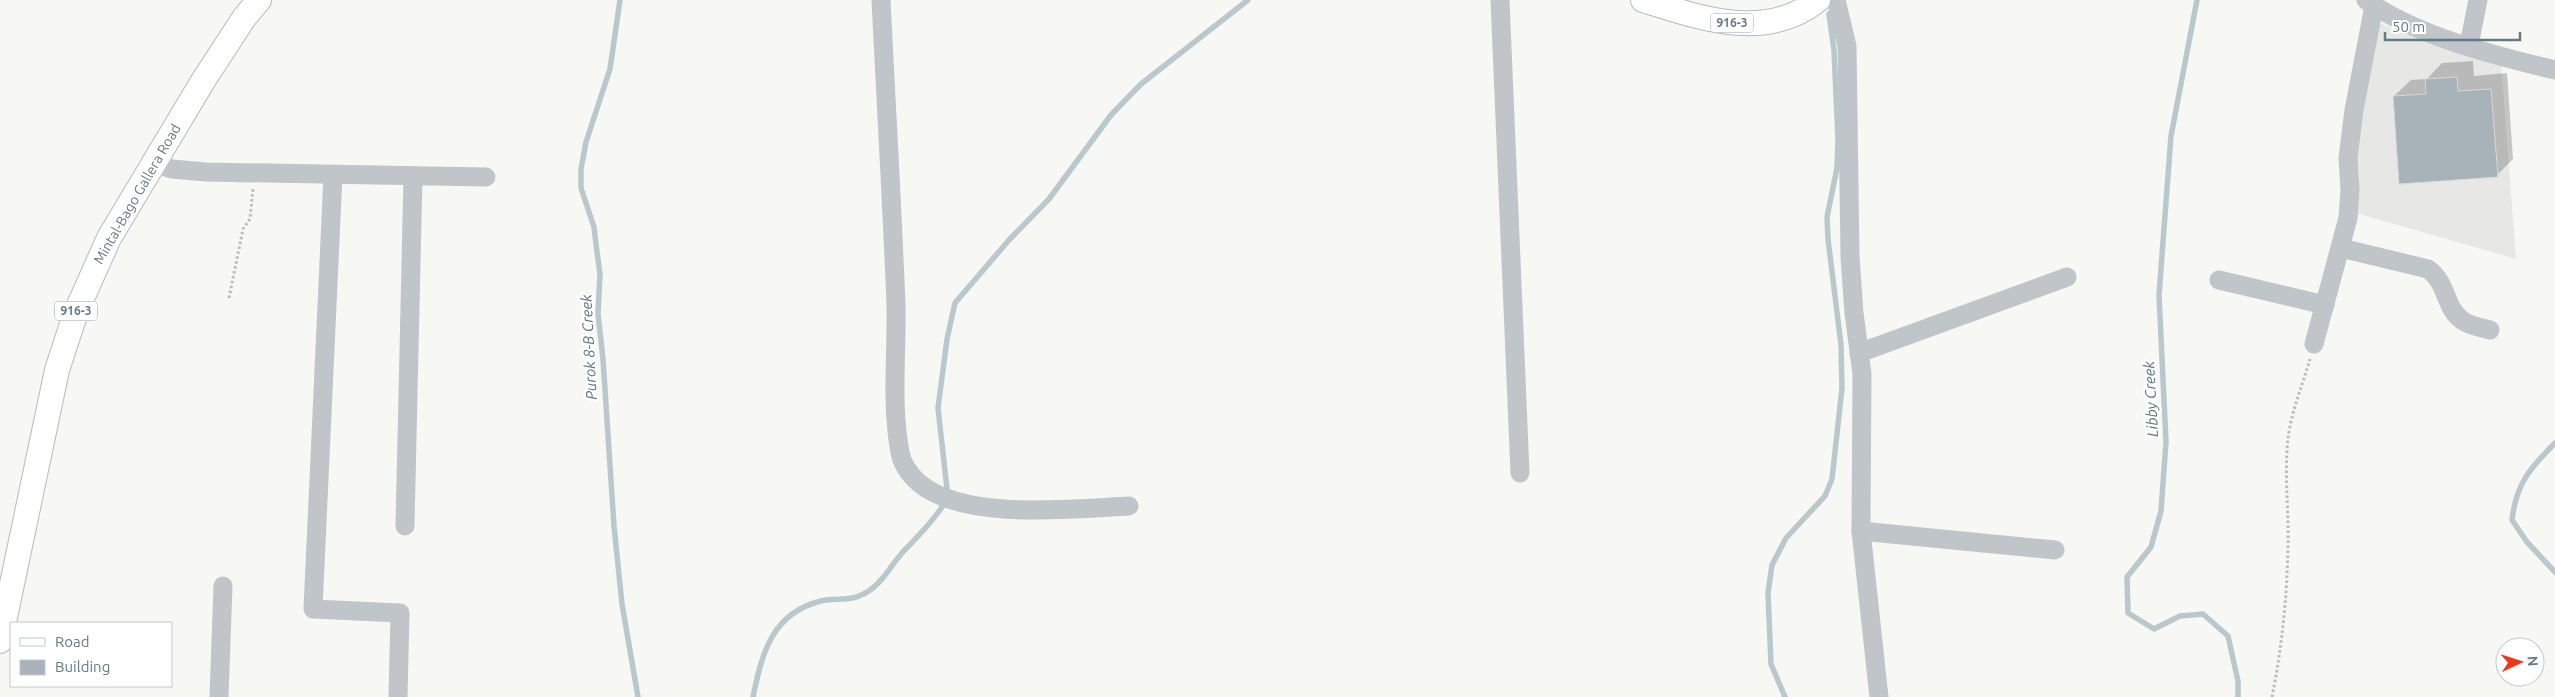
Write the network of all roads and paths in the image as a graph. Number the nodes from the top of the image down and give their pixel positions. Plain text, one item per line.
1 (260, 0) edge
2 (880, 0) edge
3 (1500, 0) edge
4 (1643, 0) edge
5 (1818, 0) edge
6 (1836, 0) edge
7 (2478, 0) edge
8 (2370, 3) edge
9 (2469, 45) junction
10 (2555, 70) edge
11 (153, 163) junction
12 (254, 173) junction
13 (333, 175) junction
14 (413, 176) junction
15 (486, 177) dead end
16 (2340, 248) junction
17 (2067, 276) dead end
18 (2219, 280) dead end
19 (230, 298) dead end
20 (2325, 305) junction
21 (2490, 330) dead end
22 (2314, 344) joint
23 (1859, 353) junction
24 (1520, 472) dead end
25 (1129, 506) dead end
26 (405, 526) dead end
27 (1861, 531) junction
28 (2055, 550) dead end
29 (223, 586) dead end
30 (0, 641) edge
31 (220, 697) edge
32 (398, 697) edge
33 (1879, 697) edge
34 (2272, 697) edge

1 - 11 main road, Mintal-Bago Gallera Road / 916-3
2 - 25 street
3 - 24 street
4 - 5 main road, 916-3
6 - 23 street
7 - 9 street
8 - 9 street
8 - 16 street
9 - 10 street
11 - 12 street
11 - 30 main road, Mintal-Bago Gallera Road / 916-3
12 - 13 street
12 - 19 path
13 - 14 street
13 - 32 street
14 - 15 street
14 - 26 street
16 - 20 street
16 - 21 street
17 - 23 street
18 - 20 street
20 - 22 street
22 - 34 path
23 - 27 street
27 - 28 street
27 - 33 street
29 - 31 street

